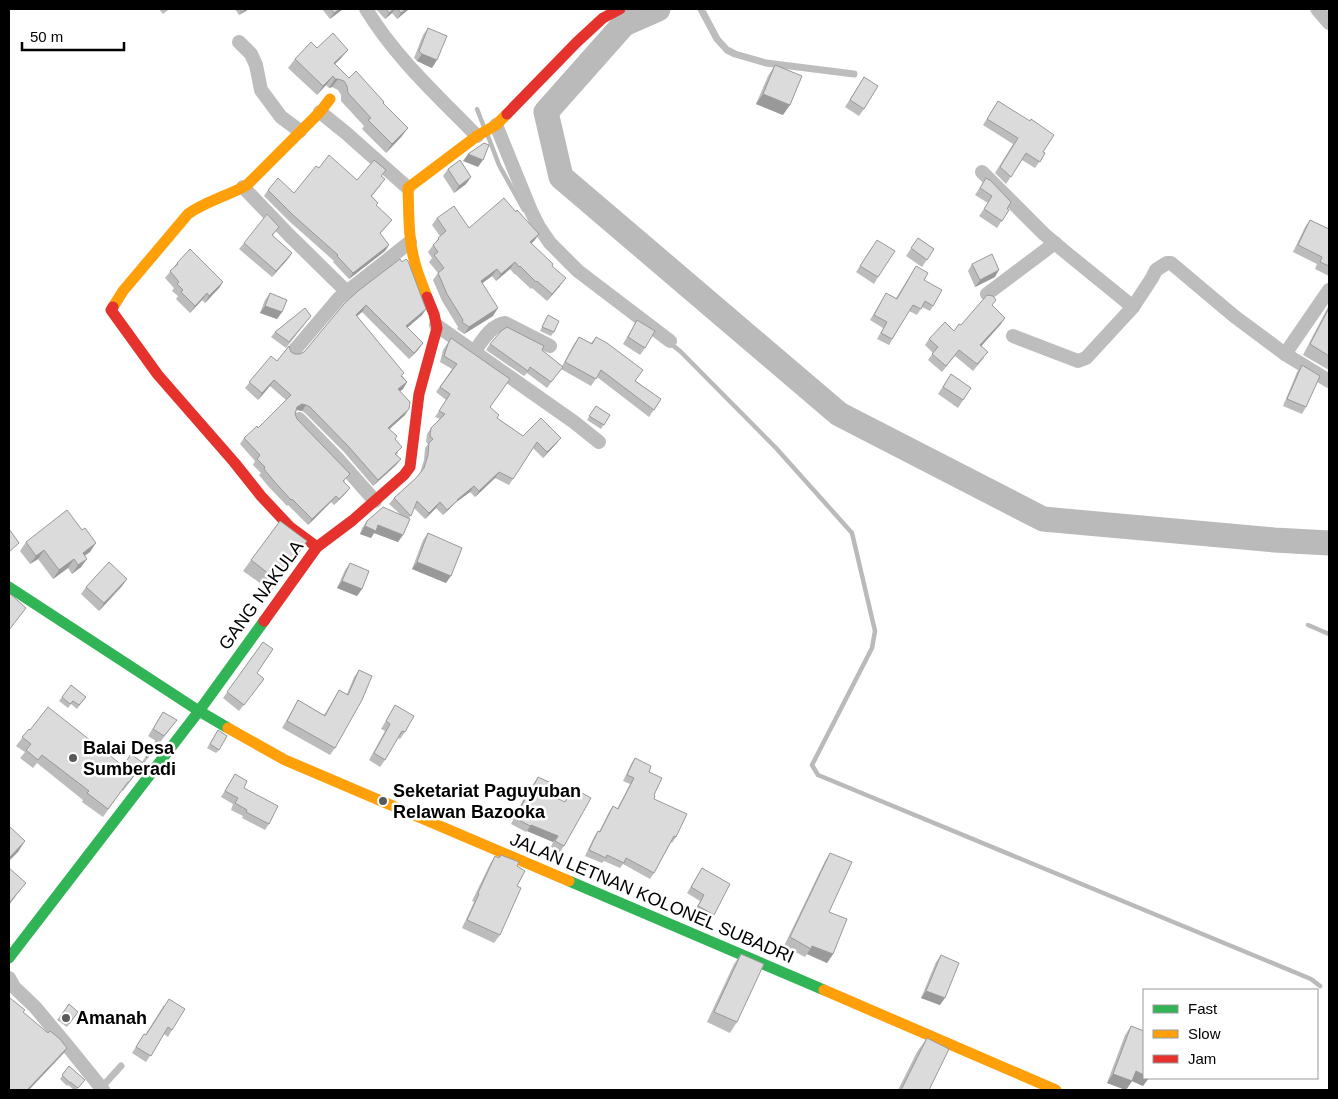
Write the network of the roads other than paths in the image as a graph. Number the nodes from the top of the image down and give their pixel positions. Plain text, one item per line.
1 (366, 9) edge
2 (620, 9) edge
3 (701, 9) edge
4 (1317, 9) edge
5 (1329, 23) edge
6 (239, 42) dead end
7 (854, 74) dead end
8 (330, 100) dead end
9 (320, 112) junction
10 (495, 126) junction
11 (300, 131) junction
12 (480, 135) junction
13 (982, 172) dead end
14 (244, 187) junction
15 (408, 188) junction
16 (410, 242) junction
17 (1055, 243) junction
18 (1329, 290) edge
19 (347, 292) junction
20 (987, 294) edge
21 (1133, 307) junction
22 (436, 325) junction
23 (1013, 336) dead end
24 (670, 341) dead end
25 (550, 346) dead end
26 (293, 352) edge
27 (474, 352) junction
28 (1285, 354) junction
29 (1329, 381) edge
30 (299, 419) edge
31 (599, 442) dead end
32 (375, 502) junction
33 (317, 547) junction
34 (9, 587) edge
35 (199, 711) junction
36 (9, 958) edge
37 (11, 986) edge
38 (121, 1066) dead end
39 (100, 1089) edge
40 (1056, 1090) edge

1 - 12 street
2 - 10 street
3 - 7 lane
4 - 5 street
6 - 11 street
8 - 9 street
9 - 11 street
9 - 15 street
10 - 12 street
10 - 24 street
11 - 14 street
12 - 15 street
13 - 17 street
14 - 19 street
14 - 33 street
15 - 16 street, GANG NAKULA
16 - 19 street
16 - 22 street, GANG NAKULA
17 - 20 street
17 - 21 street
18 - 28 street
19 - 26 street
21 - 23 street
21 - 28 street
22 - 27 street
22 - 32 street, GANG NAKULA
25 - 27 street
27 - 31 street
28 - 29 street
30 - 32 street
32 - 33 street, GANG NAKULA
33 - 35 street, GANG NAKULA
34 - 35 street, JALAN LETNAN KOLONEL SUBADRI
35 - 36 street, GANG NAKULA
35 - 40 street, JALAN LETNAN KOLONEL SUBADRI
37 - 39 street
38 - 39 lane

